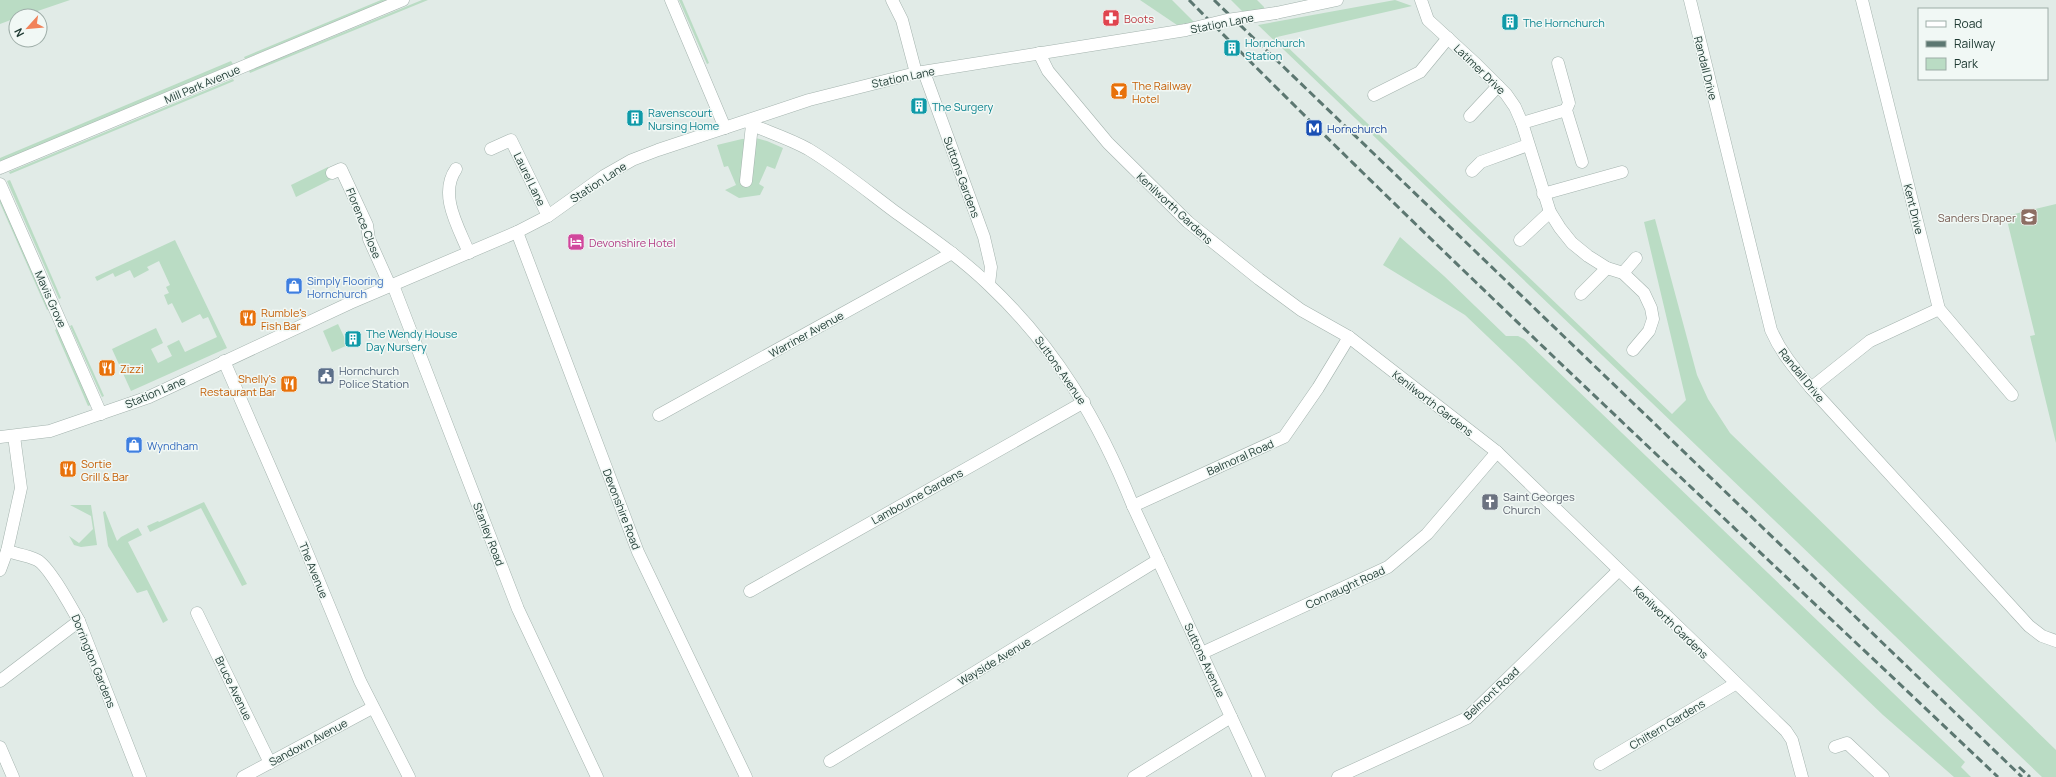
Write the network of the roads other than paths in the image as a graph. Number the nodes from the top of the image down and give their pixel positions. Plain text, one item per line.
1 (403, 0) edge
2 (671, 0) edge
3 (892, 0) edge
4 (1337, 0) edge
5 (1421, 0) edge
6 (1690, 0) edge
7 (1862, 0) edge
8 (1448, 38) junction
9 (1040, 53) junction
10 (1558, 63) dead end
11 (920, 72) junction
12 (1498, 86) junction
13 (1374, 95) dead end
14 (1566, 110) junction
15 (1470, 116) dead end
16 (750, 123) junction
17 (1522, 123) junction
18 (725, 128) junction
19 (1528, 145) junction
20 (491, 149) dead end
21 (1582, 162) dead end
22 (0, 168) edge
23 (456, 169) dead end
24 (1472, 171) dead end
25 (1622, 172) dead end
26 (332, 173) dead end
27 (746, 180) dead end
28 (0, 184) edge
29 (1543, 194) junction
30 (1550, 212) junction
31 (548, 216) junction
32 (518, 232) junction
33 (1520, 240) dead end
34 (469, 253) junction
35 (952, 253) junction
36 (1636, 258) dead end
37 (1607, 268) junction
38 (1622, 273) junction
39 (989, 284) junction
40 (391, 286) junction
41 (1581, 294) dead end
42 (1939, 309) junction
43 (1348, 337) junction
44 (1633, 350) dead end
45 (224, 361) junction
46 (1811, 388) junction
47 (2012, 395) dead end
48 (1084, 402) junction
49 (101, 414) junction
50 (659, 414) dead end
51 (14, 436) junction
52 (0, 437) edge
53 (1497, 452) junction
54 (1133, 506) junction
55 (7, 551) junction
56 (1158, 560) junction
57 (0, 570) edge
58 (1618, 571) junction
59 (750, 591) dead end
60 (198, 613) dead end
61 (79, 621) junction
62 (2056, 641) edge
63 (1202, 653) junction
64 (0, 681) edge
65 (1735, 684) junction
66 (372, 708) junction
67 (1231, 717) junction
68 (0, 747) edge
69 (1835, 747) dead end
70 (830, 761) dead end
71 (270, 763) junction
72 (1600, 764) dead end
73 (1359, 773) edge
74 (251, 775) edge
75 (12, 777) edge
76 (140, 777) edge
77 (409, 777) edge
78 (597, 777) edge
79 (746, 777) edge
80 (1134, 777) edge
81 (1259, 777) edge
82 (1338, 777) edge
83 (1802, 777) edge
84 (1882, 777) edge

1 - 22 street, Mill Park Avenue
2 - 18 street
3 - 11 street, Suttons Gardens
4 - 9 street, Station Lane, bridge
5 - 8 street, Latimer Drive
6 - 46 street, Randall Drive
7 - 42 street, Kent Drive
8 - 12 street, Latimer Drive
8 - 13 street
9 - 11 street, Station Lane
9 - 43 street, Kenilworth Gardens
10 - 14 street
11 - 16 street, Station Lane
11 - 39 street, Suttons Gardens
12 - 15 street
12 - 17 street, Latimer Drive
14 - 17 street
14 - 21 street
16 - 18 street, Station Lane
16 - 27 street
16 - 35 street, Suttons Avenue
17 - 19 street, Latimer Drive
18 - 31 street, Station Lane
19 - 24 street
19 - 29 street, Latimer Drive
20 - 31 street, Laurel Lane
23 - 34 street
25 - 29 street
26 - 40 street, Florence Close
28 - 49 street, Mavis Grove
29 - 30 street, Latimer Drive
30 - 33 street
30 - 37 street, Latimer Drive
31 - 32 street, Station Lane
32 - 34 street, Station Lane
32 - 79 street, Devonshire Road
34 - 40 street, Station Lane
35 - 39 street, Suttons Avenue
35 - 50 street, Warriner Avenue
36 - 38 street
37 - 38 street, Latimer Drive
37 - 41 street
38 - 44 street, Latimer Drive
39 - 48 street, Suttons Avenue
40 - 45 street, Station Lane
40 - 78 street, Stanley Road
42 - 46 street
42 - 47 street, Kent Drive
43 - 53 street, Kenilworth Gardens
43 - 54 street, Balmoral Road
45 - 49 street, Station Lane
45 - 66 street, The Avenue
46 - 62 street, Randall Drive
48 - 54 street, Suttons Avenue
48 - 59 street, Lambourne Gardens
49 - 51 street, Station Lane
51 - 52 street, Station Lane
51 - 55 street
53 - 58 street, Kenilworth Gardens
53 - 63 street, Connaught Road
54 - 56 street, Suttons Avenue
55 - 57 street
55 - 61 street, Dorrington Gardens
56 - 63 street, Suttons Avenue
56 - 70 street, Wayside Avenue
58 - 65 street, Kenilworth Gardens
58 - 73 street, Belmont Road
60 - 71 street, Bruce Avenue
61 - 64 street
61 - 76 street, Dorrington Gardens
63 - 67 street, Suttons Avenue
65 - 72 street, Chiltern Gardens
65 - 83 street, Kenilworth Gardens
66 - 71 street, Sandown Avenue
66 - 77 street, The Avenue
67 - 80 street
67 - 81 street, Suttons Avenue
68 - 75 street
69 - 84 street
71 - 74 street, Sandown Avenue
73 - 82 street, Belmont Road

